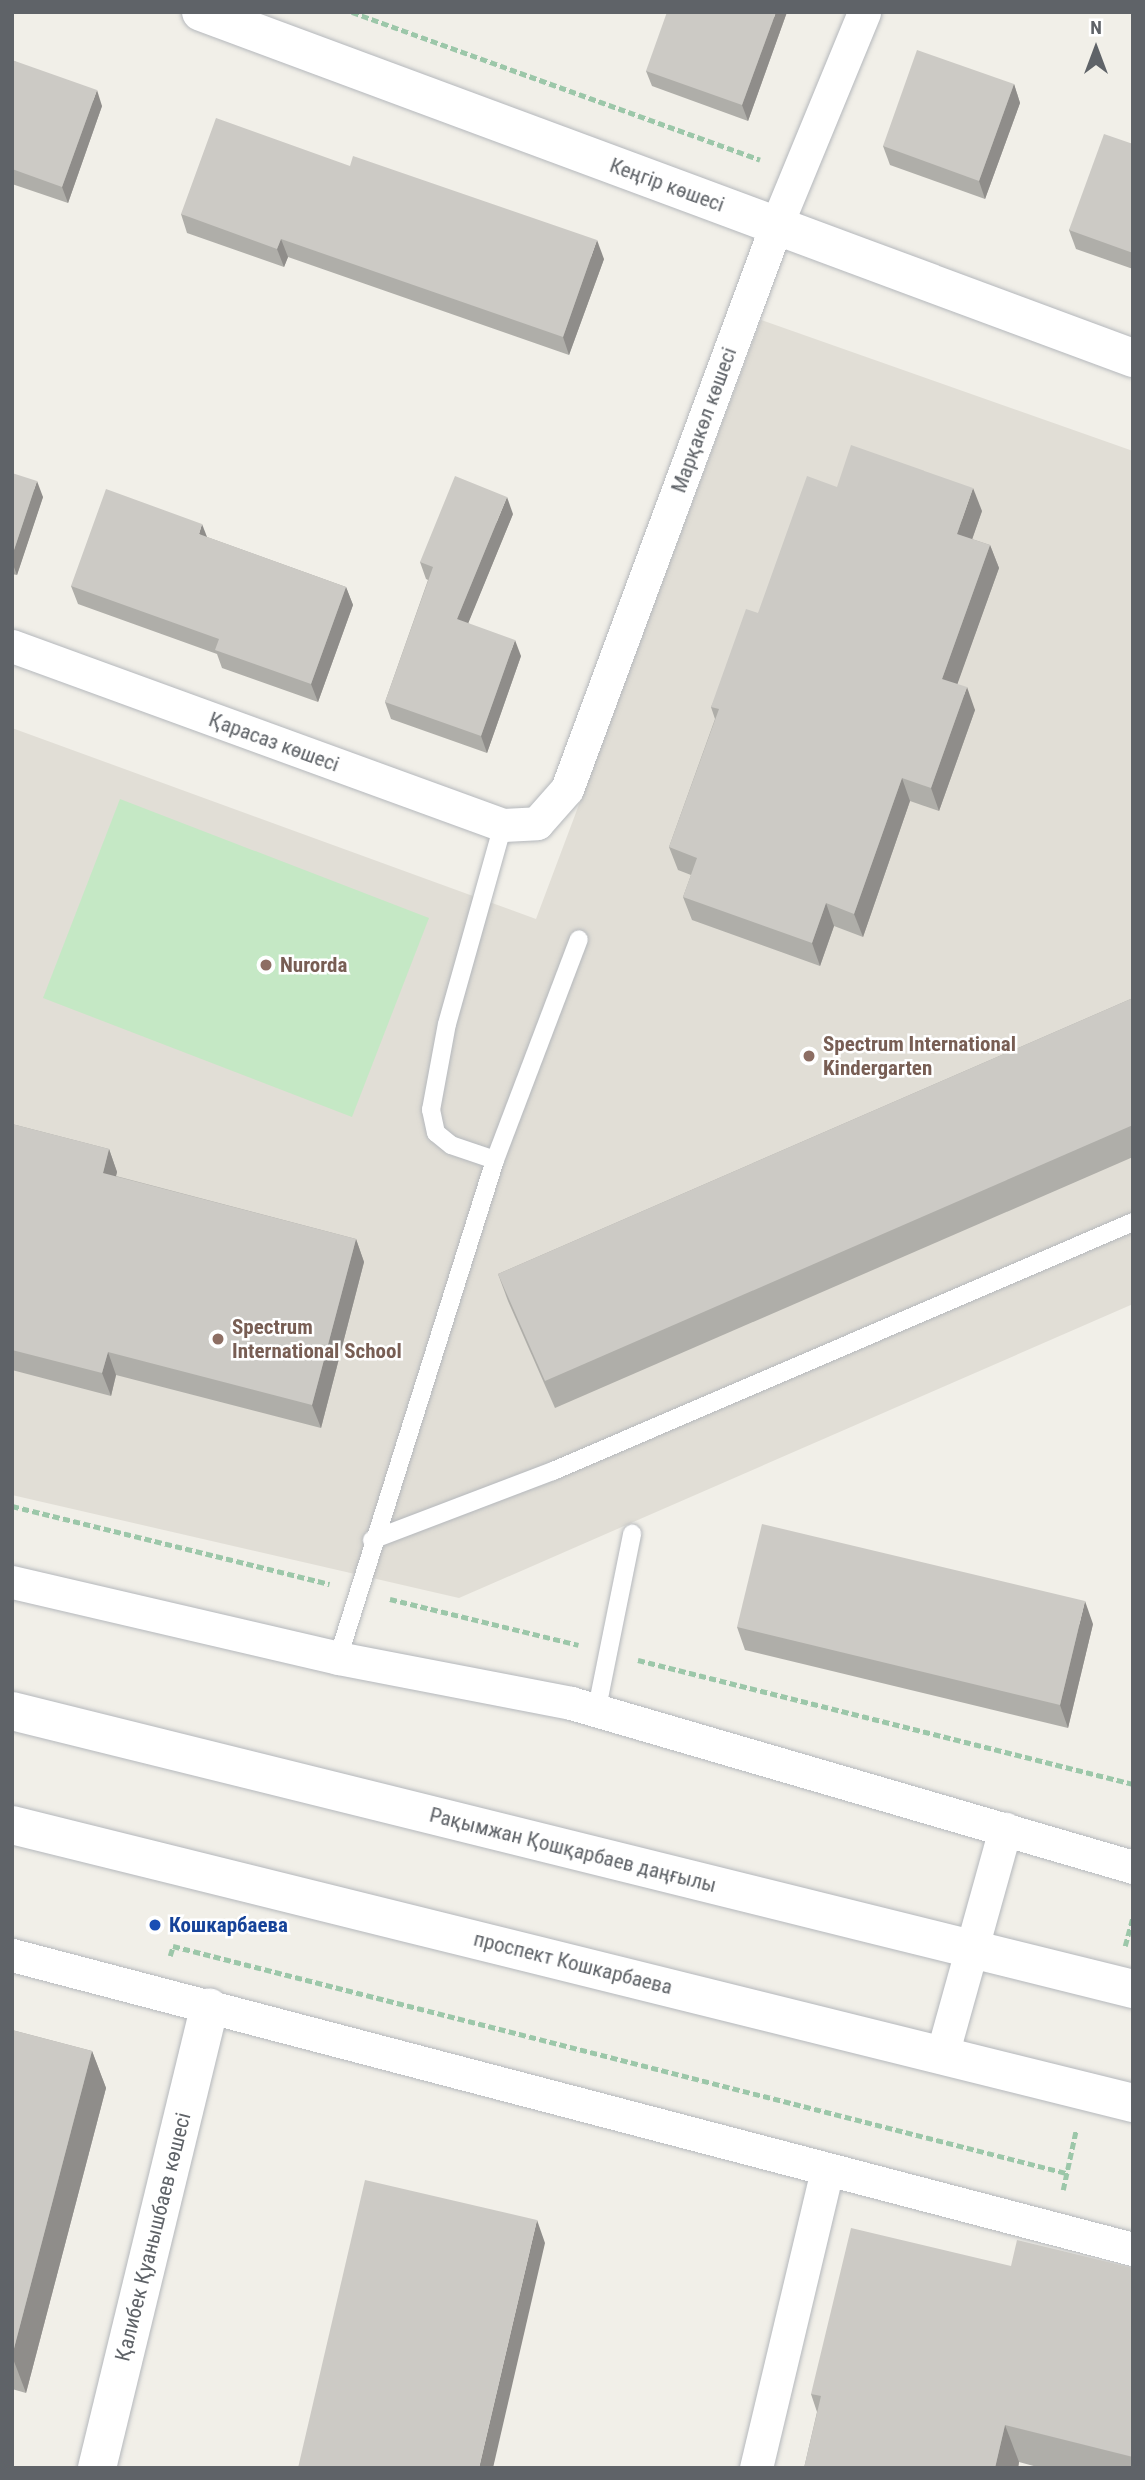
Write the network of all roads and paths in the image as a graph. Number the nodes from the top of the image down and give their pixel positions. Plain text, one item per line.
1 (201, 12) edge
2 (352, 12) edge
3 (864, 12) edge
4 (797, 173) junction
5 (776, 226) junction
6 (1133, 358) edge
7 (12, 646) edge
8 (537, 823) joint
9 (503, 825) junction
10 (579, 939) dead end
11 (495, 1160) junction
12 (1133, 1222) edge
13 (12, 1506) edge
14 (632, 1534) dead end
15 (372, 1540) junction
16 (12, 1581) edge
17 (358, 1591) junction
18 (609, 1652) junction
19 (338, 1658) junction
20 (12, 1711) edge
21 (596, 1713) junction
22 (1133, 1784) edge
23 (12, 1825) edge
24 (1005, 1829) junction
25 (1133, 1867) edge
26 (972, 1948) junction
27 (12, 1955) edge
28 (1133, 1989) edge
29 (158, 1993) junction
30 (209, 2007) junction
31 (942, 2054) junction
32 (1084, 2090) junction
33 (1133, 2103) edge
34 (827, 2169) junction
35 (1066, 2173) junction
36 (1054, 2228) junction
37 (1133, 2249) edge
38 (97, 2468) edge
39 (756, 2468) edge

1 - 5 main road, Кеңгір көшесі
2 - 4 path
3 - 4 street, Марқакөл көшесі
4 - 5 street, Марқакөл көшесі
5 - 6 main road, Кеңгір көшесі
5 - 8 street, Марқакөл көшесі
7 - 9 street, Қарасаз көшесі
8 - 9 street, Қарасаз көшесі
9 - 11 lane
10 - 11 lane
11 - 15 lane
12 - 15 lane
13 - 17 path
14 - 18 lane
15 - 17 lane
16 - 19 street
17 - 18 path
17 - 19 lane
18 - 21 lane
18 - 22 path
19 - 21 street
20 - 26 main road, Рақымжан Қошқарбаев даңғылы
21 - 24 street
23 - 31 main road, проспект Кошкарбаева
24 - 25 street
24 - 26 street
26 - 28 main road, Рақымжан Қошқарбаев даңғылы
26 - 31 street
27 - 29 street
29 - 30 street
29 - 35 path
30 - 34 street
30 - 38 main road, Қалибек Қуанышбаев көшесі
31 - 32 main road, проспект Кошкарбаева
32 - 33 main road, проспект Кошкарбаева
32 - 35 path
34 - 36 street
34 - 39 street
35 - 36 path
36 - 37 street

